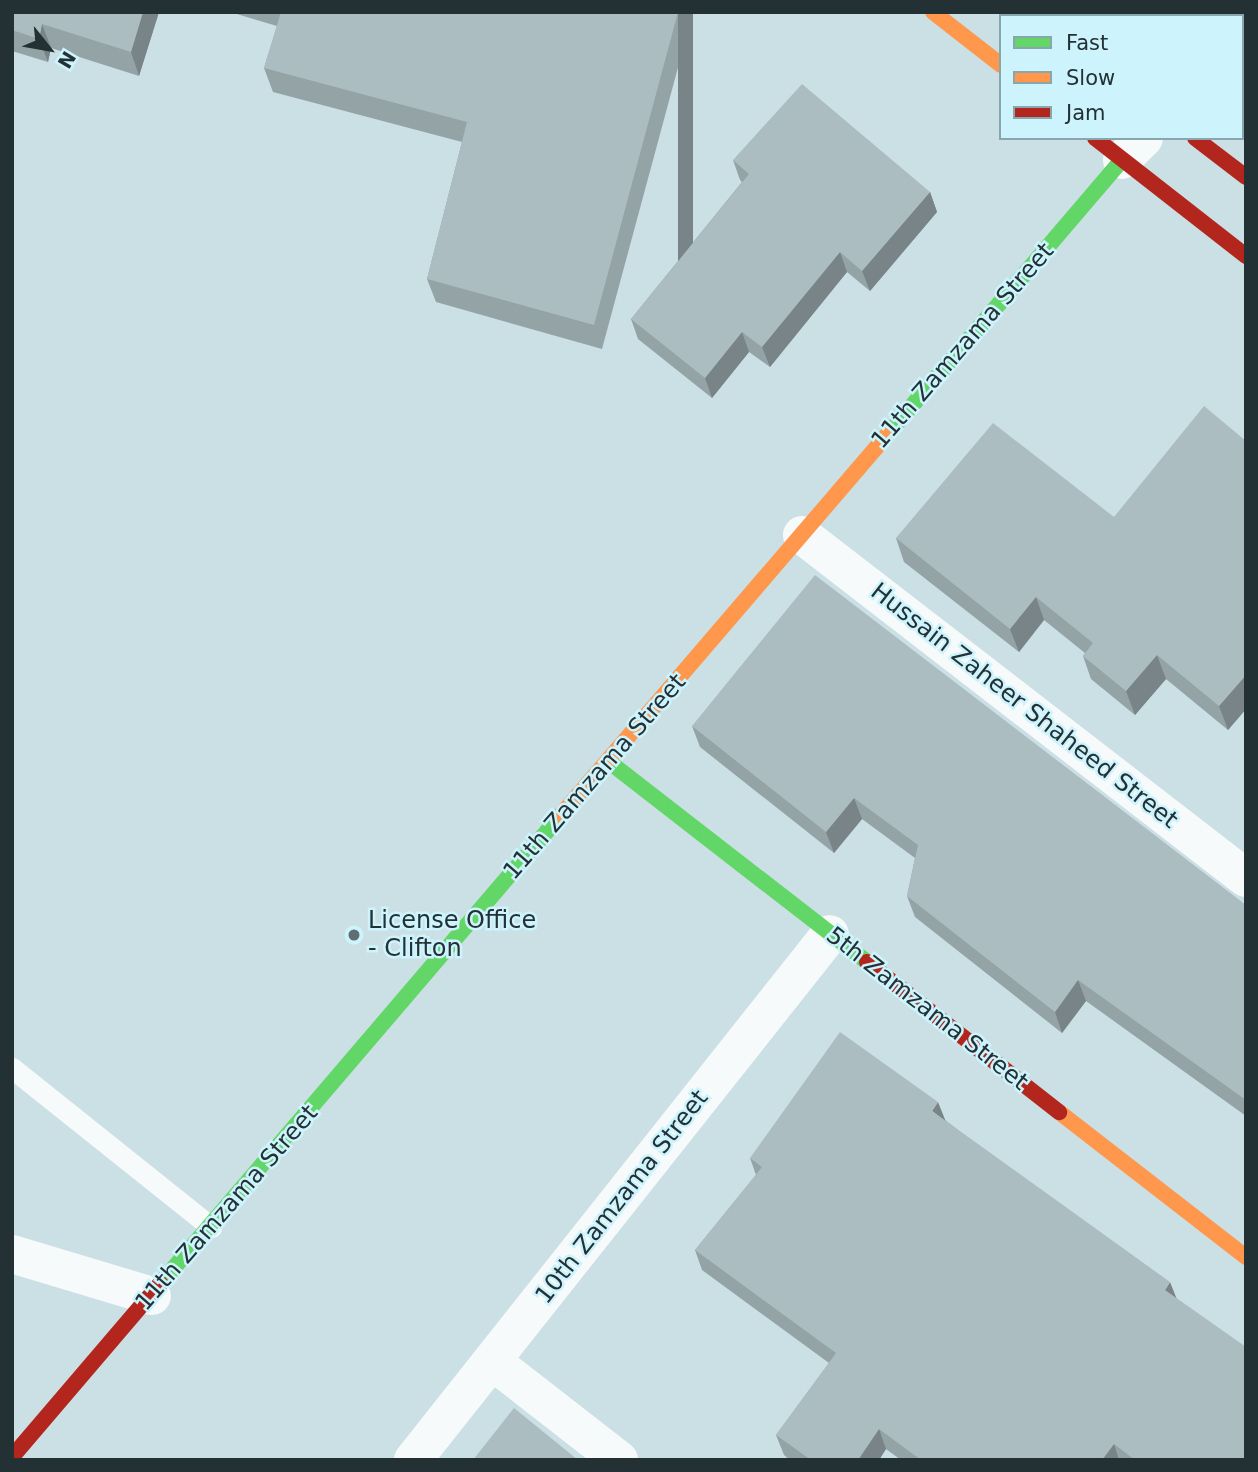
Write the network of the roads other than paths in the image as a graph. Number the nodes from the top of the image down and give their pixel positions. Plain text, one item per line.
1 (933, 12) edge
2 (999, 63) edge
3 (1198, 140) edge
4 (1120, 145) edge
5 (1246, 177) edge
6 (1246, 256) edge
7 (802, 535) junction
8 (608, 761) junction
9 (1246, 878) edge
10 (830, 934) junction
11 (12, 1068) edge
12 (211, 1227) junction
13 (12, 1254) edge
14 (1246, 1257) edge
15 (152, 1296) junction
16 (492, 1361) junction
17 (12, 1457) edge
18 (413, 1460) edge
19 (619, 1460) edge

1 - 2 street
3 - 5 street
4 - 6 street
4 - 7 street, 11th Zamzama Street
7 - 8 street, 11th Zamzama Street
7 - 9 street, Hussain Zaheer Shaheed Street
8 - 10 street, 5th Zamzama Street
8 - 12 street, 11th Zamzama Street
10 - 14 street, 5th Zamzama Street
10 - 16 street, 10th Zamzama Street
11 - 12 lane
12 - 15 street, 11th Zamzama Street
13 - 15 street
15 - 17 street, 11th Zamzama Street
16 - 18 street, 10th Zamzama Street
16 - 19 street

